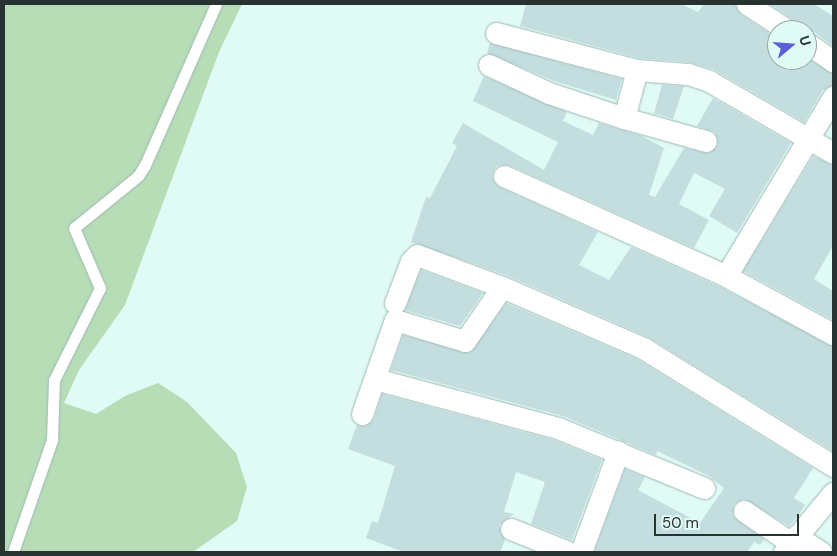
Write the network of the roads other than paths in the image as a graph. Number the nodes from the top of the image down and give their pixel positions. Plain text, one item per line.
1 (216, 4) edge
2 (747, 4) edge
3 (772, 20) edge
4 (496, 34) dead end
5 (817, 50) edge
6 (833, 61) edge
7 (489, 65) dead end
8 (637, 70) junction
9 (833, 97) edge
10 (624, 118) junction
11 (809, 138) junction
12 (706, 141) dead end
13 (833, 153) edge
14 (504, 176) dead end
15 (726, 276) junction
16 (502, 287) junction
17 (395, 303) dead end
18 (833, 334) edge
19 (375, 378) junction
20 (362, 414) dead end
21 (618, 452) junction
22 (833, 466) edge
23 (704, 488) dead end
24 (833, 493) edge
25 (744, 511) dead end
26 (512, 529) dead end
27 (790, 544) edge
28 (13, 552) edge
29 (568, 552) edge
30 (581, 552) edge
31 (821, 552) edge

1 - 28 lane
2 - 3 street
4 - 8 street
5 - 6 street
7 - 10 street
8 - 10 street
8 - 11 street
9 - 11 street
10 - 12 street
11 - 13 street
11 - 15 street
14 - 15 street
15 - 18 street
16 - 17 street
16 - 19 street
16 - 22 street
19 - 20 street
19 - 21 street
21 - 23 street
21 - 30 street
24 - 27 street
25 - 27 street
26 - 29 street
27 - 31 street

